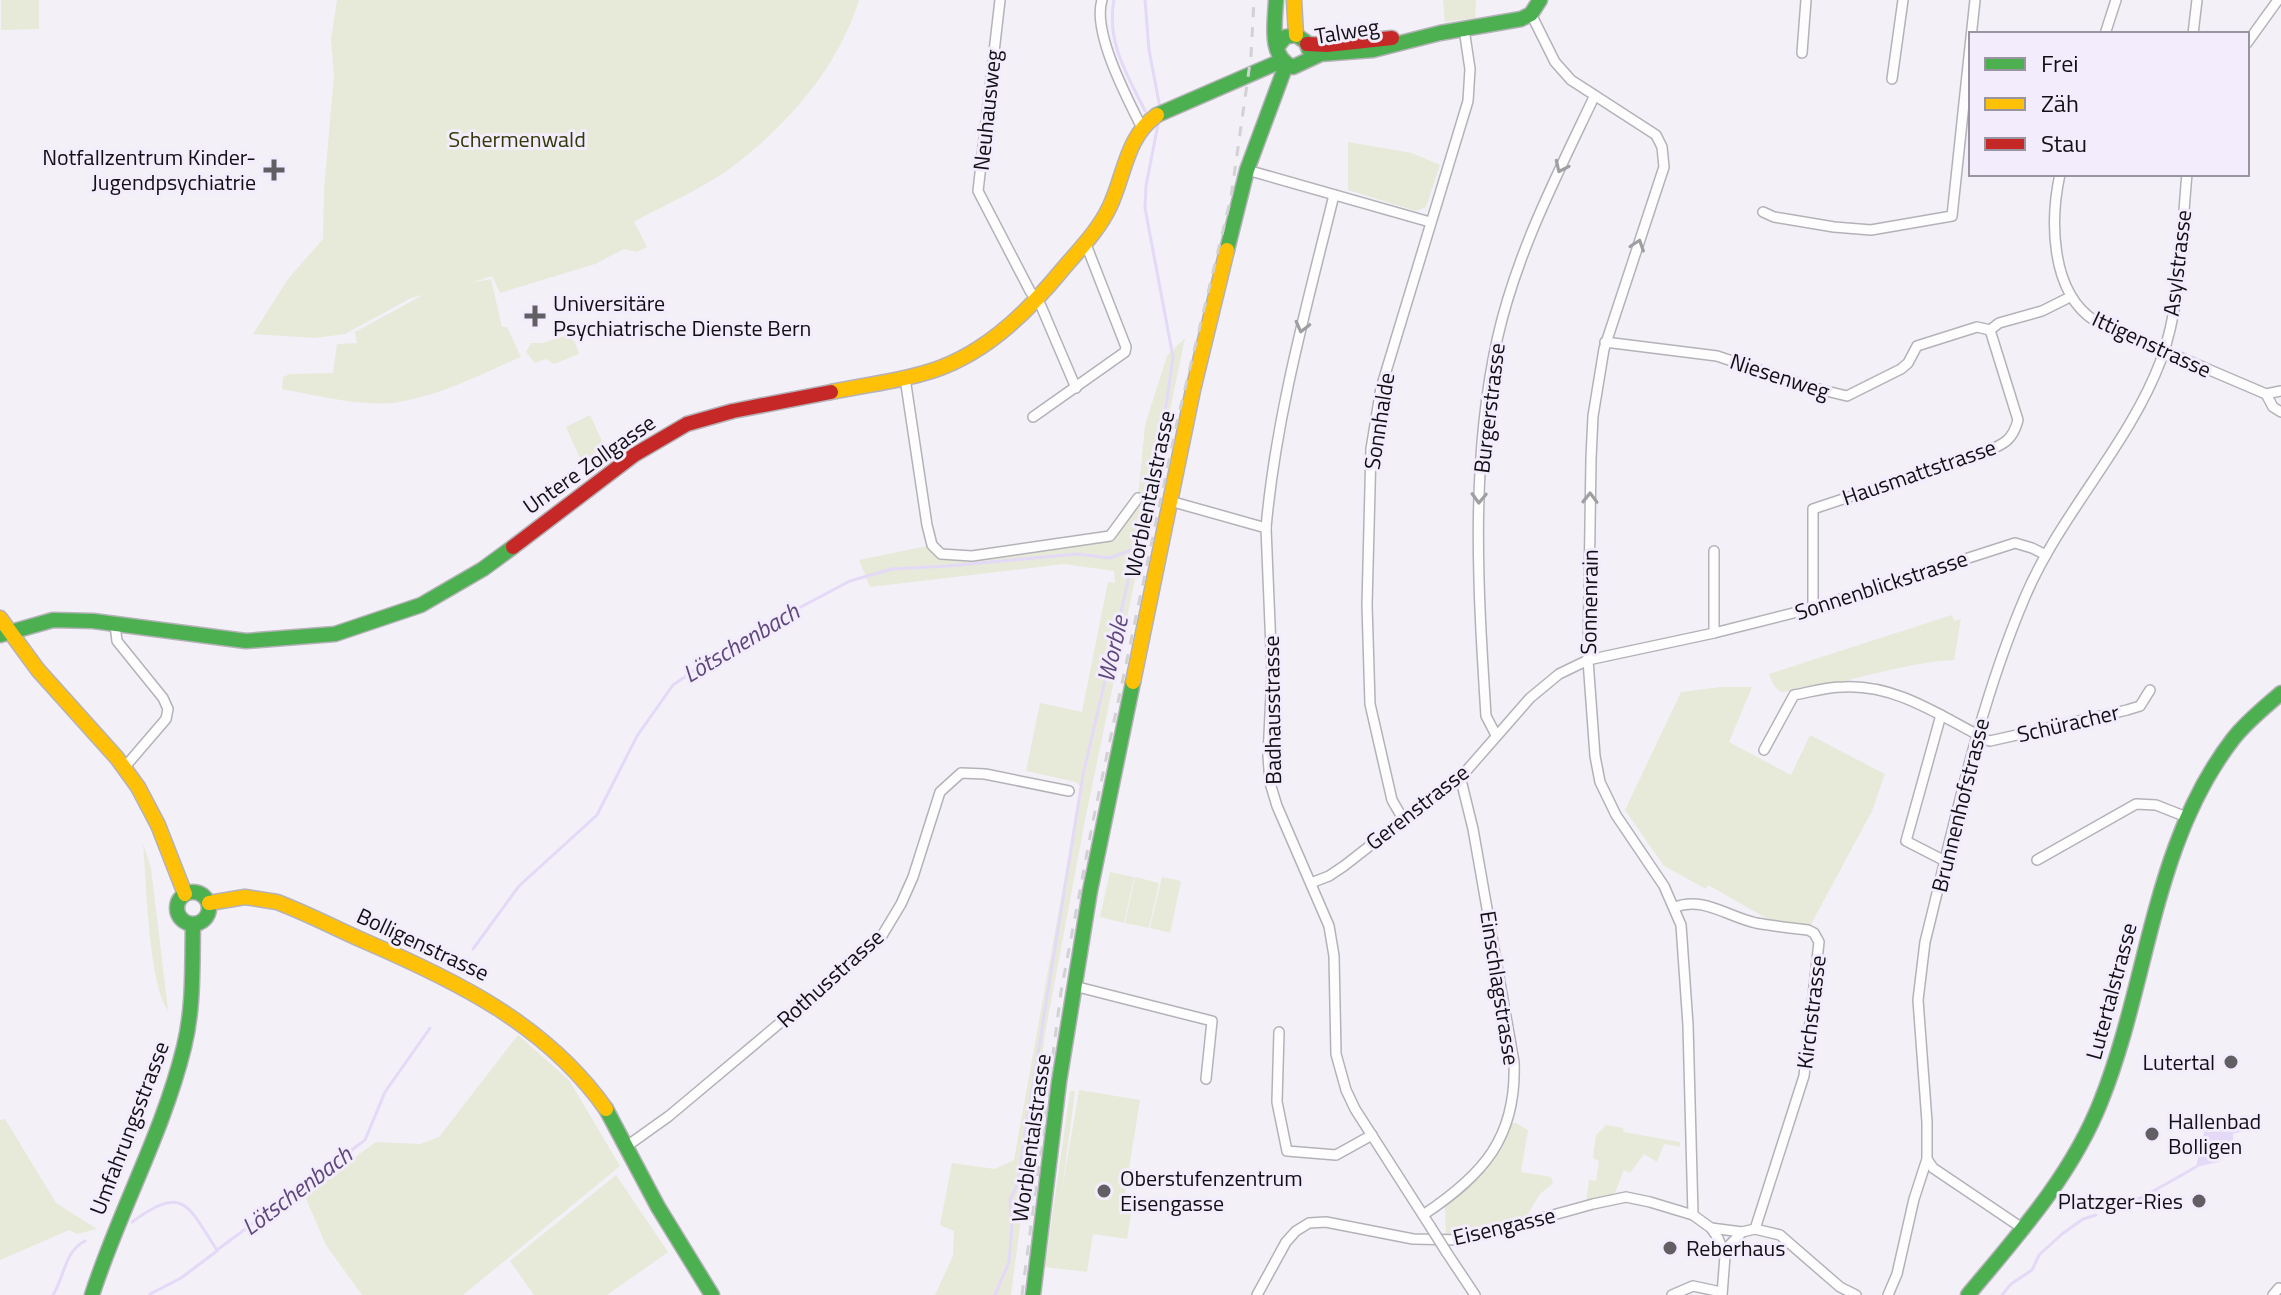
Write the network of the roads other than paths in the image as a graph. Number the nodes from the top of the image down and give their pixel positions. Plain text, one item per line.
1 (1000, 0) edge
2 (1102, 0) edge
3 (1276, 0) edge
4 (1286, 0) edge
5 (1294, 0) edge
6 (1540, 0) edge
7 (1806, 0) edge
8 (1903, 0) edge
9 (1975, 0) edge
10 (2116, 0) edge
11 (2197, 0) edge
12 (2278, 0) edge
13 (1531, 14) junction
14 (1464, 29) junction
15 (1971, 32) edge
16 (2106, 32) edge
17 (2193, 32) edge
18 (1440, 33) junction
19 (2249, 40) edge
20 (1289, 48) junction
21 (1969, 48) edge
22 (1802, 53) dead end
23 (1306, 60) junction
24 (1892, 79) dead end
25 (1594, 97) junction
26 (1145, 125) junction
27 (1247, 170) junction
28 (2060, 176) edge
29 (2187, 176) edge
30 (1334, 195) junction
31 (1763, 212) dead end
32 (1430, 222) junction
33 (1085, 242) junction
34 (2070, 297) junction
35 (1038, 300) junction
36 (1990, 330) junction
37 (1605, 342) junction
38 (2163, 351) junction
39 (905, 378) junction
40 (1076, 388) junction
41 (2281, 391) edge
42 (2266, 394) junction
43 (2281, 412) edge
44 (1033, 417) dead end
45 (1138, 498) dead end
46 (1170, 501) junction
47 (1266, 528) junction
48 (1714, 551) dead end
49 (2046, 555) junction
50 (1813, 608) junction
51 (0, 618) edge
52 (115, 625) junction
53 (5, 633) edge
54 (1714, 633) junction
55 (1588, 660) junction
56 (2150, 690) dead end
57 (2281, 693) edge
58 (1941, 715) junction
59 (1496, 735) junction
60 (1978, 736) junction
61 (1764, 750) dead end
62 (124, 768) junction
63 (1460, 776) junction
64 (1069, 791) dead end
65 (2189, 818) junction
66 (1403, 819) junction
67 (2037, 860) dead end
68 (1945, 861) junction
69 (1311, 883) junction
70 (185, 894) junction
71 (209, 903) junction
72 (1675, 907) junction
73 (193, 924) junction
74 (1074, 986) junction
75 (1279, 1032) dead end
76 (1206, 1079) dead end
77 (1372, 1135) junction
78 (627, 1146) junction
79 (1927, 1159) junction
80 (1423, 1215) junction
81 (1693, 1215) junction
82 (1711, 1228) junction
83 (1755, 1229) junction
84 (2025, 1230) junction
85 (1742, 1232) junction
86 (1724, 1251) junction
87 (1843, 1291) edge
88 (1722, 1294) edge
89 (92, 1295) edge
90 (712, 1295) edge
91 (1033, 1295) edge
92 (1257, 1295) edge
93 (1475, 1295) edge
94 (1672, 1295) edge
95 (1856, 1295) edge
96 (1885, 1295) edge
97 (1968, 1295) edge

1 - 35 street, Neuhausweg
2 - 26 street
3 - 20 main road, Worblentalstrasse
4 - 20 main road, Worblentalstrasse
5 - 20 main road, Worblentalstrasse
6 - 13 main road
7 - 22 street
8 - 24 street
9 - 15 street
10 - 16 street
11 - 17 street
12 - 19 street
13 - 14 main road, Talweg
13 - 25 street, Sonnenrain
14 - 18 main road, Talweg
14 - 32 street, Sonnhalde
18 - 20 main road, Talweg
18 - 23 main road, Talweg
20 - 23 main road
20 - 23 main road, Talweg
20 - 26 main road
20 - 27 main road, Worblentalstrasse
21 - 31 street
37 -> 25 street, Sonnenrain
25 -> 59 street, Burgerstrasse
26 - 33 main road, Untere Zollgasse
27 - 30 street
27 - 46 main road, Worblentalstrasse
28 - 34 street, Ittigenstrasse
29 - 38 street, Asylstrasse
30 - 32 street
30 -> 47 street, Badhausstrasse
32 - 66 street, Sonnhalde
33 - 35 main road, Untere Zollgasse
33 - 40 street
34 - 36 street, Niesenweg
34 - 38 street, Ittigenstrasse
35 - 39 main road, Untere Zollgasse
35 - 40 street, Neuhausweg
36 - 37 street, Niesenweg
36 - 50 street, Hausmattstrasse
55 -> 37 street, Sonnenrain
38 - 42 street, Ittigenstrasse
38 - 49 street, Brunnenhofstrasse
39 - 45 street
39 - 52 main road, Untere Zollgasse
40 - 44 street
41 - 42 street
42 - 43 street, Ittigenstrasse
46 - 47 street
46 - 74 main road, Worblentalstrasse
47 - 69 street, Badhausstrasse
48 - 54 street
49 - 50 street, Sonnenblickstrasse
49 - 60 street, Brunnenhofstrasse
50 - 54 street, Sonnenblickstrasse
51 - 53 main road
52 - 53 main road, Untere Zollgasse
52 - 62 street
53 - 62 main road
54 - 55 street, Sonnenblickstrasse
55 - 59 street, Gerenstrasse
55 - 72 street, Sonnenrain
56 - 60 street, Schüracher
57 - 65 main road, Lutertalstrasse
58 - 60 street
58 - 61 street
58 - 68 street
59 - 63 street, Gerenstrasse
60 - 68 street, Brunnenhofstrasse
62 - 70 main road
63 - 66 street, Gerenstrasse
63 - 80 street, Einschlagstrasse
64 - 78 street, Rothusstrasse
65 - 67 street
65 - 84 main road, Lutertalstrasse
66 - 69 street, Gerenstrasse
68 - 79 street, Brunnenhofstrasse
69 - 77 street, Badhausstrasse
70 - 71 main road, Bolligenstrasse
70 - 73 main road
71 - 73 main road
71 - 78 main road, Bolligenstrasse
72 - 81 street, Sonnenrain
72 - 83 street, Kirchstrasse
73 - 89 main road, Umfahrungsstrasse
74 - 76 street
74 - 91 main road, Worblentalstrasse
75 - 77 street
77 - 80 street, Badhausstrasse
78 - 90 main road, Bolligenstrasse
79 - 84 street
79 - 96 street, Brunnenhofstrasse
80 - 93 street, Badhausstrasse, bridge
81 - 82 street
81 - 92 street, Eisengasse
82 - 85 street
82 - 86 street
83 - 85 street
83 - 87 street
84 - 97 main road, Lutertalstrasse
85 - 86 street
86 - 88 street
87 - 95 street
88 - 94 street

